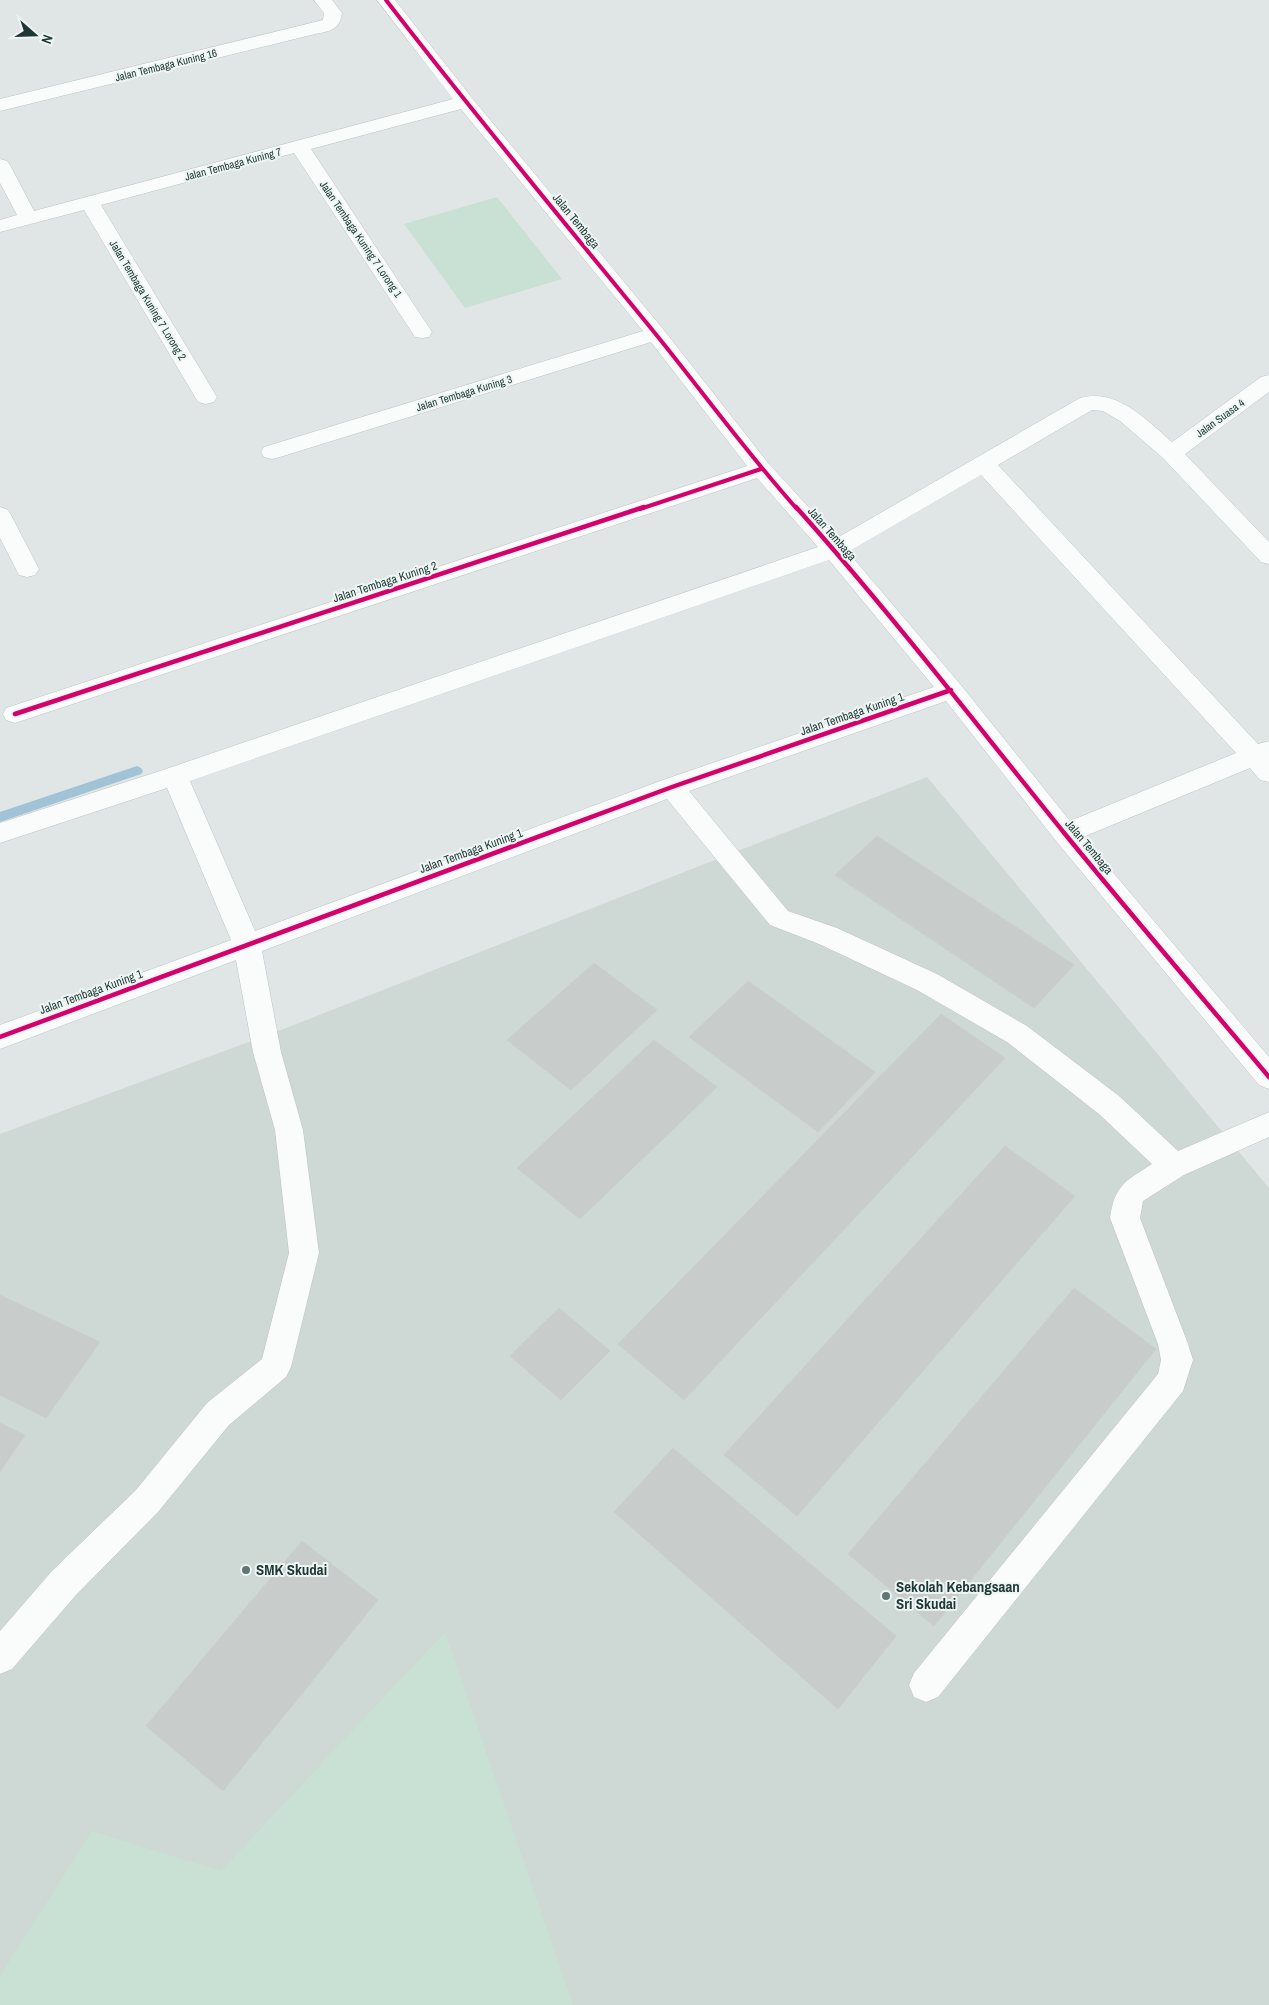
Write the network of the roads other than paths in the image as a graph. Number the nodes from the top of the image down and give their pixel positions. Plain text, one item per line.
1 (323, 0) edge
2 (386, 0) edge
3 (465, 102) junction
4 (0, 106) edge
5 (299, 146) junction
6 (0, 165) edge
7 (89, 202) junction
8 (28, 218) junction
9 (0, 226) edge
10 (422, 332) dead end
11 (656, 334) junction
12 (1269, 382) edge
13 (206, 398) dead end
14 (272, 452) dead end
15 (1171, 454) junction
16 (985, 464) junction
17 (761, 469) junction
18 (0, 515) edge
19 (834, 550) junction
20 (1269, 556) edge
21 (26, 569) dead end
22 (951, 690) junction
23 (15, 714) dead end
24 (1264, 759) edge
25 (175, 776) junction
26 (672, 787) junction
27 (0, 833) edge
28 (1065, 834) junction
29 (247, 945) junction
30 (0, 1037) edge
31 (1269, 1077) edge
32 (1269, 1124) edge
33 (1174, 1166) junction
34 (0, 1657) edge
35 (926, 1685) dead end

1 - 4 street, Jalan Tembaga Kuning 16
2 - 3 street, Jalan Tembaga
3 - 5 street, Jalan Tembaga Kuning 7
3 - 11 street, Jalan Tembaga
5 - 7 street, Jalan Tembaga Kuning 7
5 - 10 street, Jalan Tembaga Kuning 7 Lorong 1
6 - 8 street
7 - 8 street, Jalan Tembaga Kuning 7
7 - 13 street, Jalan Tembaga Kuning 7 Lorong 2
8 - 9 street, Jalan Tembaga Kuning 7
11 - 14 street, Jalan Tembaga Kuning 3
11 - 17 street, Jalan Tembaga
12 - 15 street, Jalan Suasa 4
15 - 16 street
15 - 20 street
16 - 19 street
16 - 24 street
17 - 19 street, Jalan Tembaga
17 - 23 street, Jalan Tembaga Kuning 2
18 - 21 street
19 - 22 street, Jalan Tembaga
19 - 25 street
22 - 26 street, Jalan Tembaga Kuning 1
22 - 28 street, Jalan Tembaga
24 - 28 street
25 - 27 street
25 - 29 street
26 - 29 street, Jalan Tembaga Kuning 1
26 - 33 street
28 - 31 street, Jalan Tembaga
29 - 30 street, Jalan Tembaga Kuning 1
29 - 34 street
32 - 33 street
33 - 35 street

